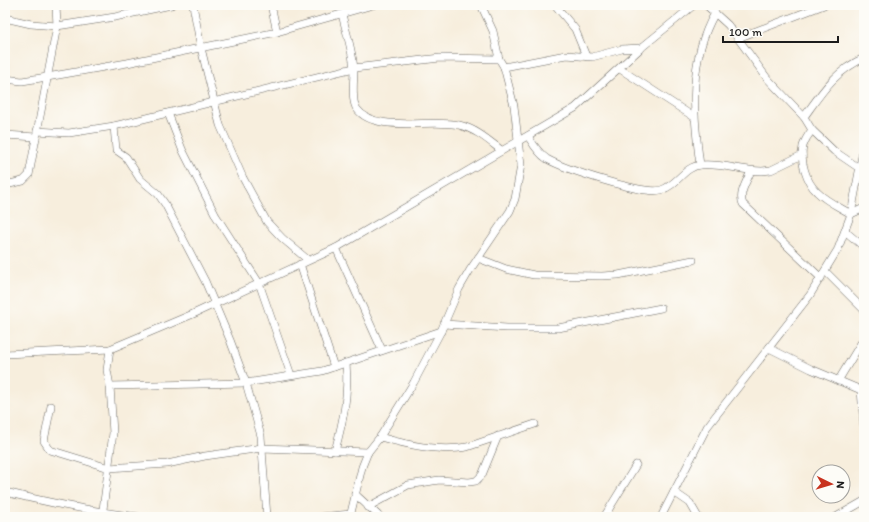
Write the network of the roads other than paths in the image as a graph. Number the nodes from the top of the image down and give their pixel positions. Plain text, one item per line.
1 (56, 5) edge
2 (171, 5) edge
3 (193, 5) edge
4 (271, 5) edge
5 (373, 5) edge
6 (481, 5) edge
7 (555, 5) edge
8 (694, 5) edge
9 (706, 5) edge
10 (824, 5) edge
11 (714, 13) junction
12 (342, 14) junction
13 (5, 18) edge
14 (57, 26) junction
15 (277, 32) junction
16 (738, 38) junction
17 (201, 48) junction
18 (641, 48) junction
19 (586, 56) junction
20 (499, 58) junction
21 (864, 58) edge
22 (504, 67) junction
23 (354, 68) junction
24 (620, 69) junction
25 (47, 77) junction
26 (5, 79) edge
27 (214, 102) junction
28 (168, 113) junction
29 (694, 116) junction
30 (804, 117) junction
31 (114, 126) junction
32 (812, 130) junction
33 (36, 134) junction
34 (5, 135) edge
35 (528, 136) junction
36 (518, 140) junction
37 (864, 146) edge
38 (501, 150) junction
39 (802, 155) junction
40 (700, 165) junction
41 (860, 168) junction
42 (750, 171) junction
43 (5, 185) edge
44 (864, 208) edge
45 (850, 214) junction
46 (846, 232) junction
47 (864, 247) edge
48 (336, 248) junction
49 (478, 258) junction
50 (308, 260) junction
51 (693, 260) dead end
52 (300, 264) junction
53 (825, 270) junction
54 (821, 278) junction
55 (259, 283) junction
56 (215, 303) junction
57 (661, 308) dead end
58 (864, 310) edge
59 (444, 324) junction
60 (441, 332) junction
61 (864, 338) edge
62 (769, 348) junction
63 (110, 349) junction
64 (382, 350) junction
65 (5, 354) edge
66 (346, 364) junction
67 (334, 367) junction
68 (291, 376) junction
69 (838, 381) junction
70 (246, 383) junction
71 (110, 386) junction
72 (862, 391) edge
73 (51, 406) dead end
74 (535, 424) dead end
75 (864, 427) edge
76 (498, 436) junction
77 (380, 437) junction
78 (262, 448) junction
79 (335, 451) junction
80 (368, 452) junction
81 (636, 465) dead end
82 (109, 468) junction
83 (5, 492) edge
84 (674, 492) junction
85 (355, 494) junction
86 (864, 501) edge
87 (368, 507) junction
88 (102, 515) edge
89 (351, 516) edge
90 (139, 517) edge
91 (267, 517) edge
92 (320, 517) edge
93 (380, 517) edge
94 (604, 517) edge
95 (661, 517) edge
96 (698, 517) edge
97 (836, 517) edge

1 - 14 street
2 - 14 street
3 - 17 street
4 - 15 street
5 - 12 street
6 - 20 street
7 - 19 street
8 - 18 street
9 - 11 street
10 - 16 street
11 - 16 street
11 - 29 street
12 - 15 street
12 - 23 street
13 - 14 street
14 - 25 street
15 - 17 street
16 - 30 street
17 - 25 street
17 - 27 street
18 - 19 street
18 - 24 street
19 - 22 street
20 - 22 street
20 - 23 street
21 - 30 street
22 - 36 street
23 - 27 street
23 - 38 street
24 - 29 street
24 - 35 street
25 - 26 street
25 - 33 street
27 - 28 street
27 - 50 street
28 - 31 street
28 - 55 street
29 - 40 street
30 - 32 street
31 - 33 street
31 - 56 street
32 - 39 street
32 - 41 street
33 - 34 street
33 - 43 street
35 - 36 street
35 - 40 street
36 - 38 street
36 - 49 street
37 - 41 street
38 - 48 street
39 - 42 street
39 - 45 street
40 - 42 street
41 - 45 street
42 - 54 street
44 - 45 street
45 - 46 street
46 - 47 street
46 - 53 street
48 - 50 street
48 - 64 street
49 - 51 street
49 - 59 street
50 - 52 street
52 - 55 street
52 - 67 street
53 - 54 street
53 - 58 street
54 - 62 street
55 - 56 street
55 - 68 street
56 - 63 street
56 - 70 street
57 - 59 street
59 - 60 street
60 - 64 street
60 - 77 street
61 - 69 street
62 - 69 street
62 - 84 street
63 - 65 street
63 - 71 street
64 - 66 street
66 - 67 street
66 - 79 street
67 - 68 street
68 - 70 street
69 - 72 street
70 - 71 street
70 - 78 street
71 - 82 street
72 - 75 street
73 - 82 street
74 - 76 street
76 - 77 street
76 - 87 street
77 - 80 street
78 - 79 street
78 - 82 street
78 - 91 street
79 - 80 street
80 - 85 street
81 - 94 street
82 - 88 street
83 - 88 street
84 - 95 street
84 - 96 street
85 - 87 street
85 - 89 street
86 - 97 street
87 - 93 street
88 - 90 street
89 - 92 street

